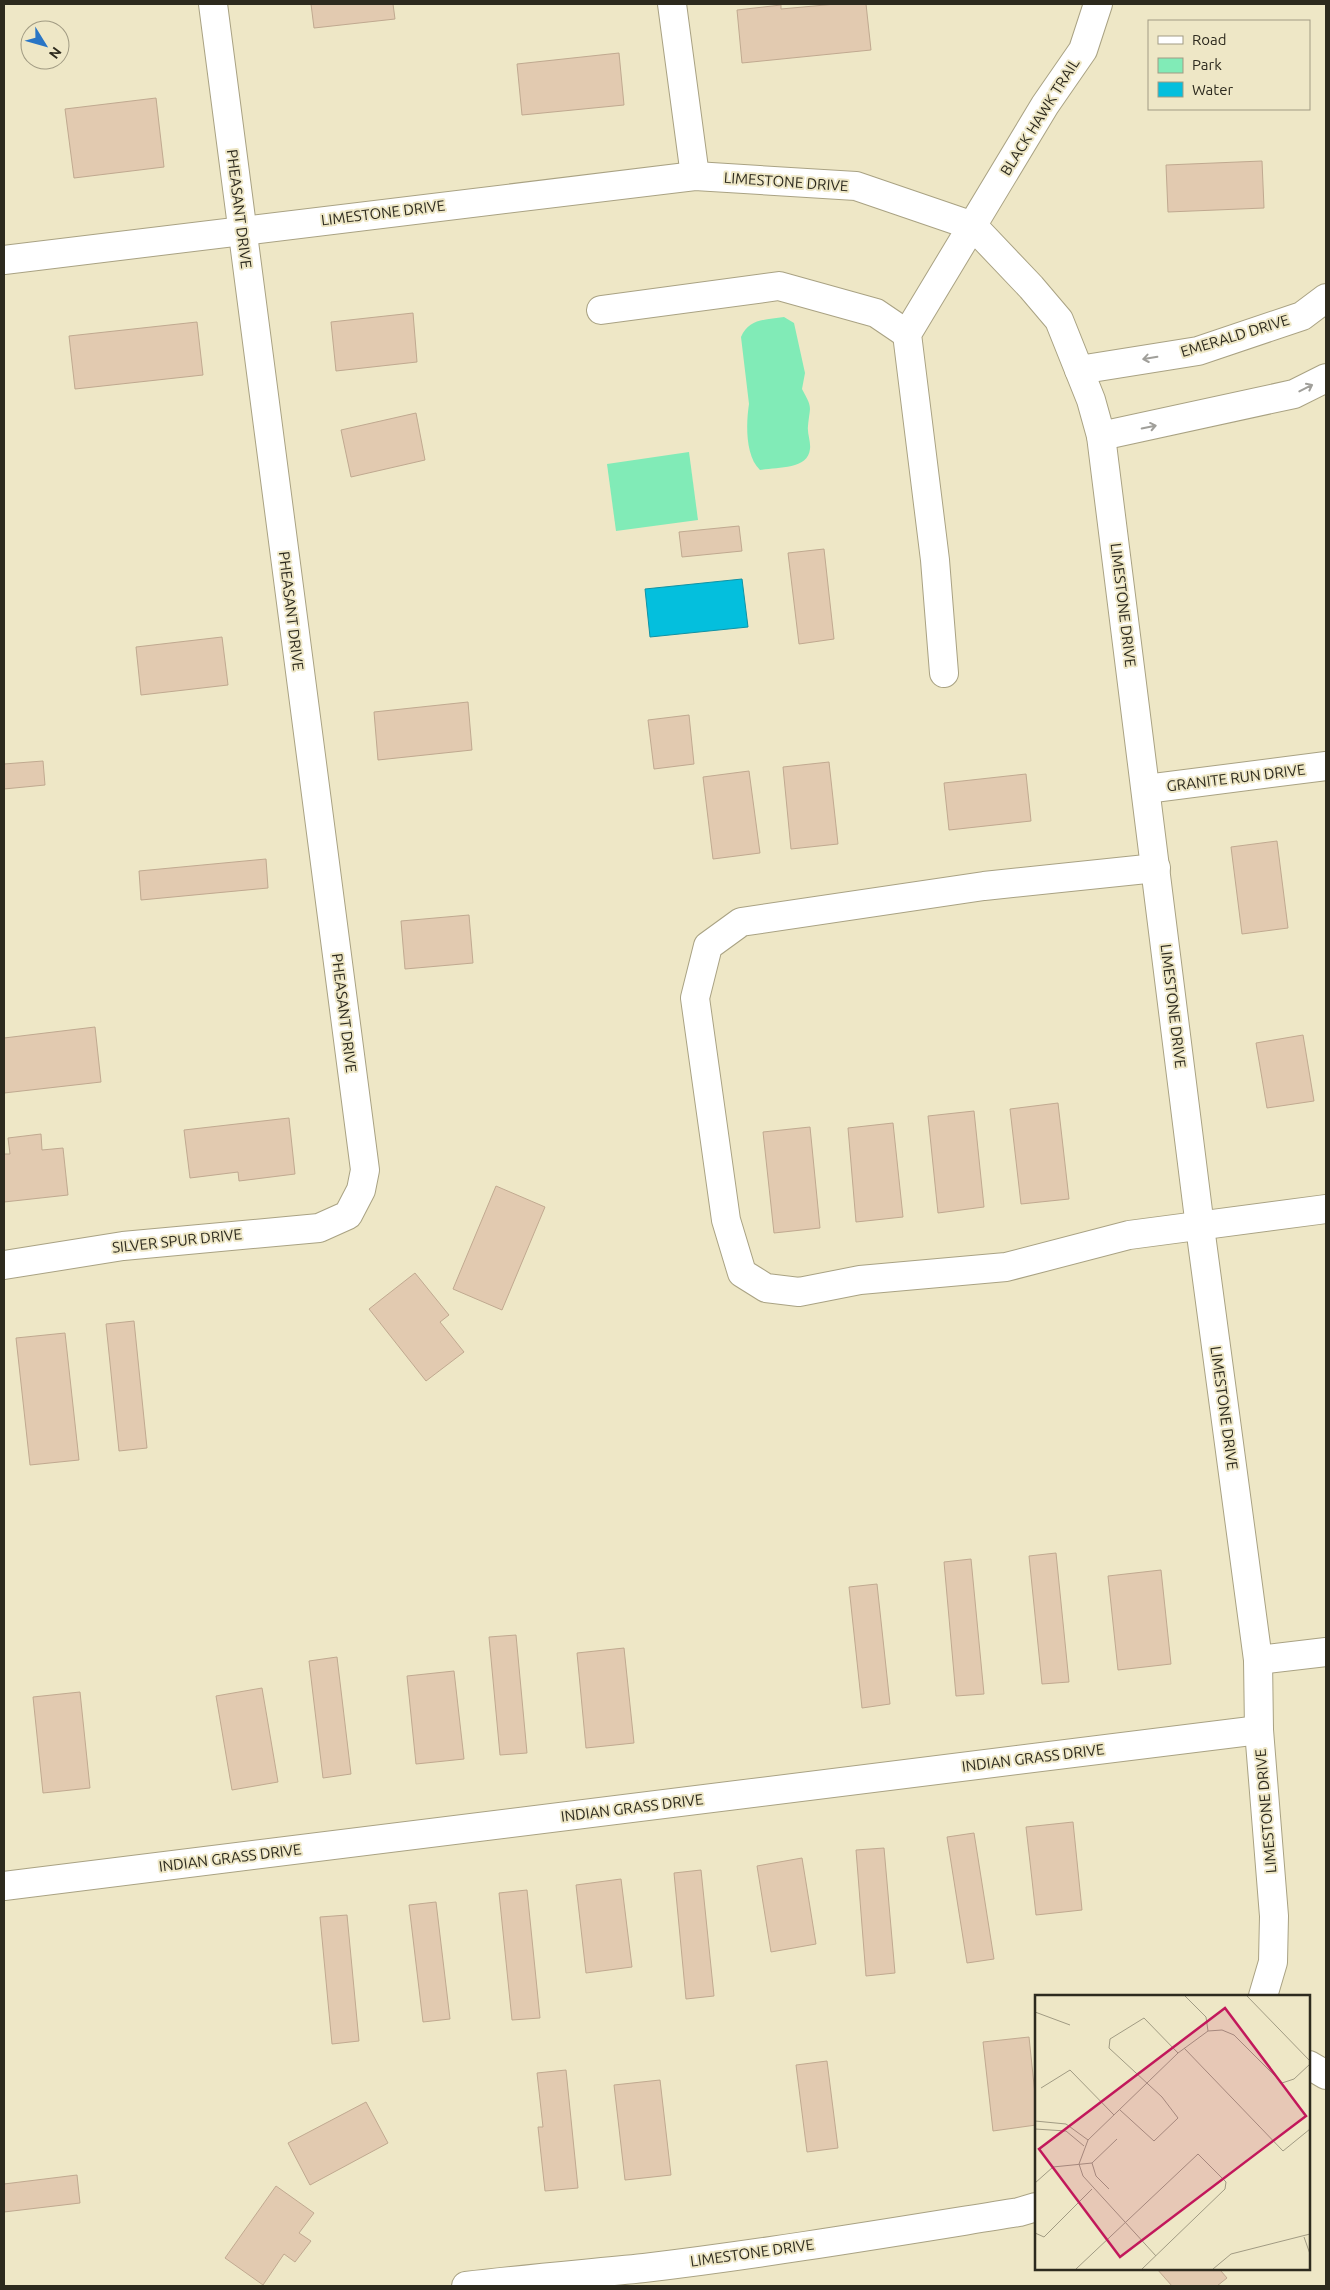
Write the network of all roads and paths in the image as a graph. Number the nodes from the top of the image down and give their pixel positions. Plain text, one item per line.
1 (213, 4) edge
2 (672, 4) edge
3 (1098, 4) edge
4 (695, 176) junction
5 (974, 226) junction
6 (241, 230) junction
7 (4, 260) edge
8 (1326, 298) edge
9 (601, 310) dead end
10 (907, 334) junction
11 (1079, 370) junction
12 (1326, 378) edge
13 (1101, 436) junction
14 (944, 673) dead end
15 (1326, 766) edge
16 (1146, 789) junction
17 (1156, 868) junction
18 (1326, 1209) edge
19 (348, 1215) joint
20 (1200, 1227) junction
21 (4, 1265) edge
22 (1326, 1652) edge
23 (1258, 1660) junction
24 (1259, 1730) junction
25 (4, 1886) edge
26 (1263, 1995) edge
27 (1310, 2066) edge
28 (1326, 2075) edge
29 (1035, 2207) edge
30 (466, 2286) edge

1 - 6 street, PHEASANT DRIVE
2 - 4 street
3 - 5 street, BLACK HAWK TRAIL
4 - 5 street, LIMESTONE DRIVE
4 - 6 street, LIMESTONE DRIVE
5 - 10 street, BLACK HAWK TRAIL
5 - 11 street, LIMESTONE DRIVE
6 - 7 street, LIMESTONE DRIVE
6 - 19 street, PHEASANT DRIVE
8 -> 11 street, EMERALD DRIVE
9 - 10 street
10 - 14 street
11 - 13 street, LIMESTONE DRIVE
13 -> 12 street
13 - 16 street, LIMESTONE DRIVE
15 - 16 street, GRANITE RUN DRIVE
16 - 17 street, LIMESTONE DRIVE
17 - 20 street, LIMESTONE DRIVE
17 - 20 street
18 - 20 street
19 - 21 street, SILVER SPUR DRIVE
20 - 23 street, LIMESTONE DRIVE
22 - 23 street
23 - 24 street, LIMESTONE DRIVE
24 - 25 street, INDIAN GRASS DRIVE
24 - 26 street, LIMESTONE DRIVE
27 - 28 street
29 - 30 street, LIMESTONE DRIVE

